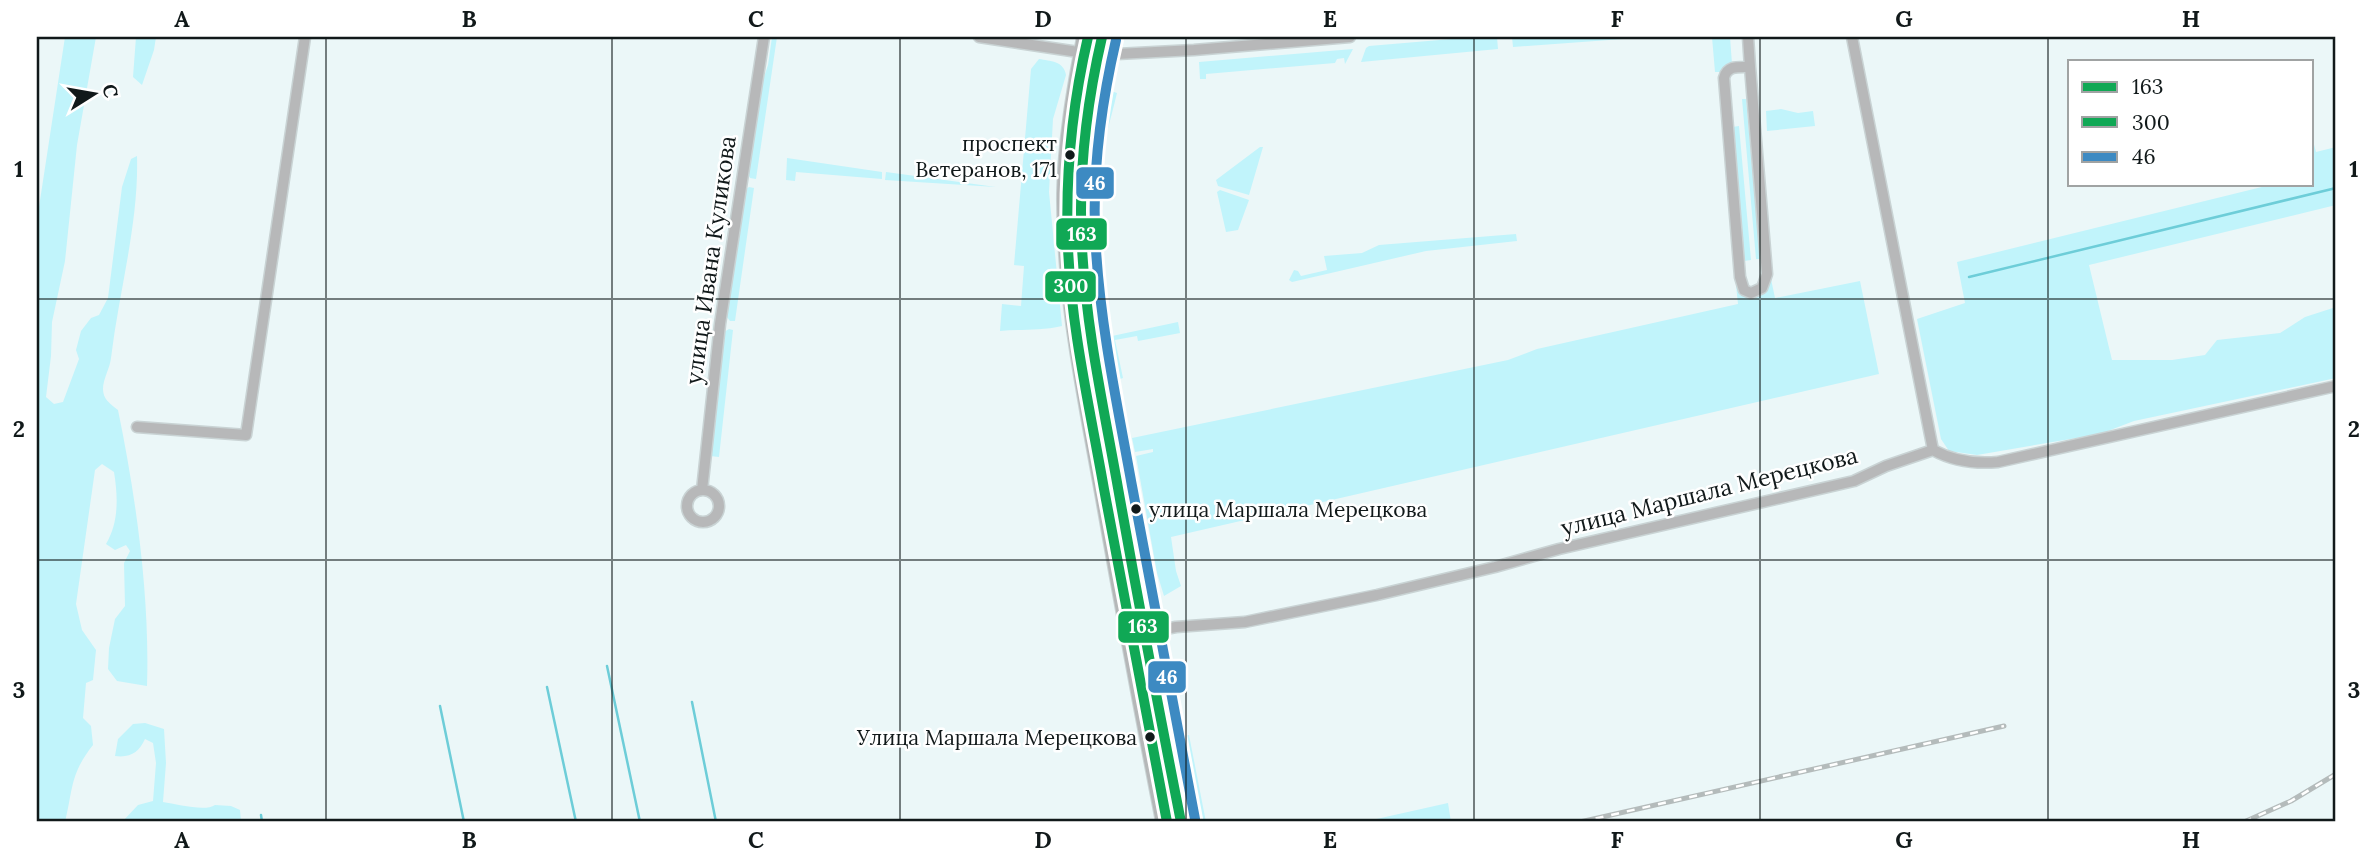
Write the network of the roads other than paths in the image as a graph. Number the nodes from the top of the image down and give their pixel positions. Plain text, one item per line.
1 (304, 37) edge
2 (764, 37) edge
3 (979, 37) edge
4 (1085, 37) edge
5 (1102, 37) edge
6 (1349, 37) edge
7 (1748, 37) edge
8 (1852, 37) edge
9 (1090, 55) junction
10 (1750, 66) junction
11 (2336, 386) edge
12 (137, 427) dead end
13 (1933, 450) junction
14 (702, 490) dead end
15 (1136, 635) junction
16 (1164, 822) edge
17 (1181, 822) edge

1 - 12 street
2 - 14 street, улица Ивана Куликова
3 - 9 street
4 - 9 main road
5 - 9 main road
6 - 9 street
7 - 10 street
8 - 13 street
9 - 15 main road
10 - 10 street
11 - 13 street
13 - 15 street, улица Маршала Мерецкова
15 - 16 main road
15 - 17 main road

